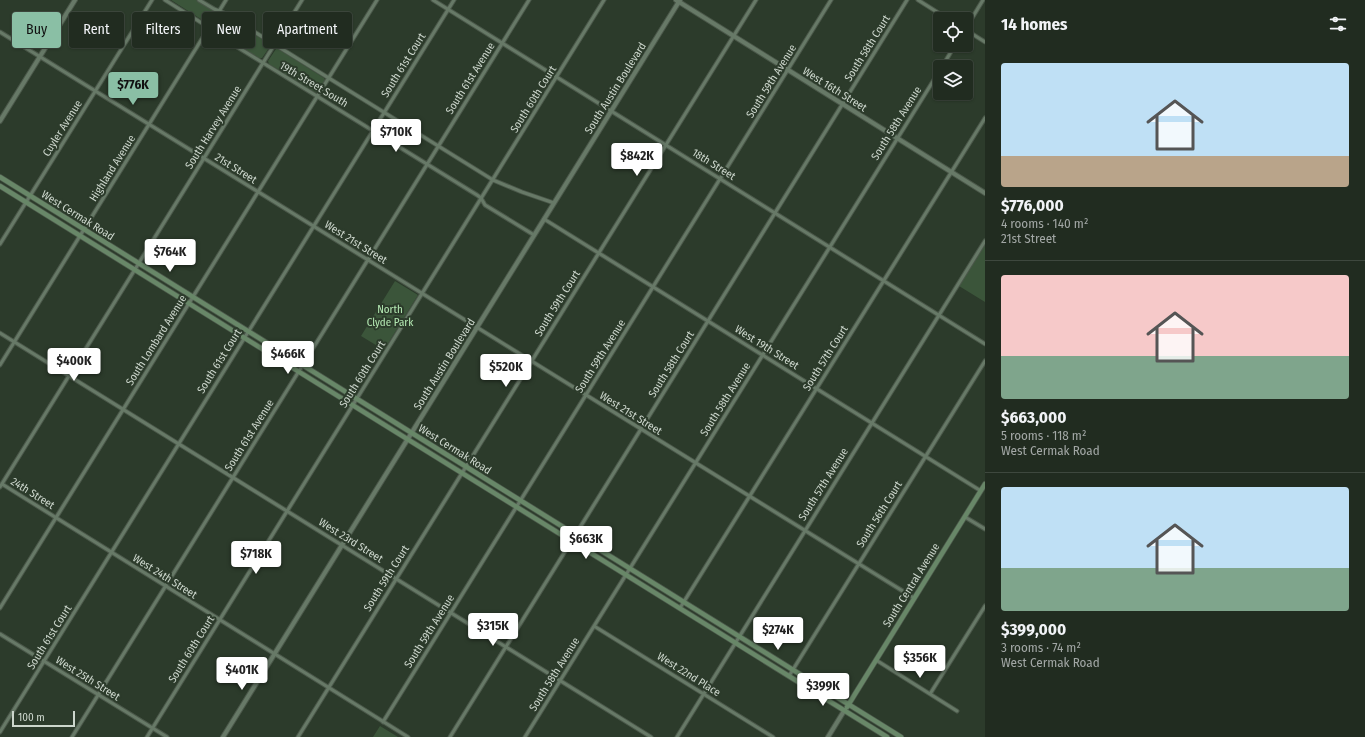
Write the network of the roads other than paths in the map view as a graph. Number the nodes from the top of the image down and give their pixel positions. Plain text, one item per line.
1 (75, 0) edge
2 (152, 0) edge
3 (165, 0) edge
4 (199, 0) edge
5 (226, 0) edge
6 (302, 0) edge
7 (377, 0) edge
8 (433, 0) edge
9 (454, 0) edge
10 (529, 0) edge
11 (604, 0) edge
12 (756, 0) edge
13 (831, 0) edge
14 (907, 0) edge
15 (918, 0) edge
16 (983, 0) edge
17 (678, 1) edge
18 (448, 9) junction
19 (219, 12) joint
20 (295, 12) edge
21 (937, 12) edge
22 (973, 17) edge
23 (202, 23) edge
24 (0, 32) edge
25 (973, 34) edge
26 (734, 36) junction
27 (202, 40) edge
28 (985, 42) edge
29 (502, 43) junction
30 (239, 48) edge
31 (272, 48) edge
32 (279, 48) edge
33 (40, 57) junction
34 (263, 63) junction
35 (788, 70) junction
36 (557, 77) junction
37 (329, 78) junction
38 (933, 81) edge
39 (95, 91) junction
40 (317, 97) junction
41 (843, 104) junction
42 (611, 111) junction
43 (384, 113) junction
44 (985, 118) edge
45 (0, 121) edge
46 (149, 124) junction
47 (373, 130) junction
48 (898, 138) junction
49 (666, 145) junction
50 (438, 146) junction
51 (204, 158) junction
52 (427, 164) junction
53 (951, 172) junction
54 (0, 177) edge
55 (720, 179) junction
56 (493, 180) junction
57 (0, 186) edge
58 (258, 192) junction
59 (985, 193) edge
60 (30, 196) junction
61 (481, 198) junction
62 (26, 202) junction
63 (554, 203) junction
64 (775, 213) junction
65 (544, 219) junction
66 (314, 226) junction
67 (84, 229) junction
68 (534, 235) junction
69 (80, 236) junction
70 (985, 240) edge
71 (0, 244) edge
72 (830, 247) junction
73 (599, 253) junction
74 (368, 260) junction
75 (139, 263) junction
76 (135, 270) junction
77 (884, 280) junction
78 (653, 287) junction
79 (422, 294) junction
80 (193, 297) junction
81 (189, 303) junction
82 (939, 315) junction
83 (708, 321) junction
84 (477, 328) junction
85 (248, 332) junction
86 (0, 333) edge
87 (245, 338) junction
88 (15, 342) junction
89 (985, 344) edge
90 (763, 355) junction
91 (531, 361) junction
92 (985, 361) edge
93 (303, 365) junction
94 (0, 366) edge
95 (299, 372) junction
96 (69, 376) junction
97 (816, 389) junction
98 (586, 395) junction
99 (357, 399) junction
100 (353, 405) junction
101 (123, 409) junction
102 (872, 423) junction
103 (641, 429) junction
104 (412, 433) junction
105 (408, 439) junction
106 (179, 444) junction
107 (925, 457) junction
108 (696, 463) junction
109 (466, 466) junction
110 (462, 473) junction
111 (233, 477) junction
112 (985, 484) edge
113 (1, 485) edge
114 (980, 491) junction
115 (750, 497) junction
116 (520, 500) junction
117 (516, 507) junction
118 (287, 511) junction
119 (965, 517) junction
120 (56, 518) junction
121 (985, 529) edge
122 (805, 531) junction
123 (576, 535) junction
124 (572, 541) junction
125 (342, 545) junction
126 (111, 553) junction
127 (858, 564) junction
128 (630, 569) junction
129 (626, 575) junction
130 (396, 578) junction
131 (166, 586) junction
132 (914, 598) junction
133 (684, 602) junction
134 (985, 606) edge
135 (0, 608) edge
136 (680, 608) junction
137 (451, 612) junction
138 (220, 620) junction
139 (594, 626) junction
140 (0, 634) edge
141 (739, 636) junction
142 (735, 643) junction
143 (506, 647) junction
144 (274, 654) junction
145 (876, 660) junction
146 (44, 661) junction
147 (793, 670) junction
148 (789, 676) junction
149 (560, 680) junction
150 (328, 688) junction
151 (704, 694) junction
152 (930, 694) junction
153 (98, 695) junction
154 (848, 704) junction
155 (844, 711) junction
156 (957, 711) dead end
157 (383, 722) junction
158 (152, 728) junction
159 (0, 732) edge
160 (526, 736) edge
161 (72, 737) edge
162 (147, 737) edge
163 (167, 737) edge
164 (223, 737) edge
165 (298, 737) edge
166 (408, 737) edge
167 (450, 737) edge
168 (531, 737) edge
169 (651, 737) edge
170 (677, 737) edge
171 (773, 737) edge
172 (828, 737) edge
173 (887, 737) edge
174 (901, 737) edge

1 - 33 street
2 - 39 street, Cuyler Avenue
3 - 23 street, 19th Street South
4 - 19 street
5 - 19 street, Highland Avenue
6 - 20 street, South Harvey Avenue
7 - 37 street, South Lombard Avenue
8 - 18 street, 18th Street
9 - 18 street, South 61st Court
10 - 29 street, South 61st Avenue
11 - 36 street, South 60th Court
12 - 26 street, South 59th Court
13 - 35 street, South 59th Avenue
14 - 41 street, South 58th Court
15 - 21 street
16 - 22 street
17 - 26 street, West 16th Street
17 - 42 street, South Austin Boulevard
18 - 29 street, 18th Street
18 - 43 street, South 61st Court
24 - 33 street, 21st Street
25 - 28 street
26 - 35 street, West 16th Street
26 - 49 street, South 59th Court
27 - 46 street, Highland Avenue
29 - 36 street, 18th Street
29 - 50 street, South 61st Avenue
30 - 34 street, 19th Street South
31 - 34 street, South Harvey Avenue
32 - 37 street
33 - 39 street, 21st Street
33 - 45 street
34 - 40 street, 19th Street South
34 - 51 street, South Harvey Avenue
35 - 41 street, West 16th Street
35 - 55 street, South 59th Avenue
36 - 42 street, 18th Street
36 - 56 street, South 60th Court
37 - 40 street, South Lombard Avenue
37 - 43 street
38 - 48 street, South 58th Avenue
39 - 46 street, 21st Street
39 - 60 street, Cuyler Avenue
40 - 47 street, 19th Street South
40 - 58 street, South Lombard Avenue
41 - 48 street, West 16th Street
41 - 64 street, South 58th Court
42 - 49 street, 18th Street
42 - 63 street, South Austin Boulevard
43 - 47 street, South 61st Court
43 - 50 street
44 - 53 street, South 57th Court
46 - 51 street, 21st Street
46 - 67 street, Highland Avenue
47 - 52 street, 19th Street South
47 - 66 street, South 61st Court
48 - 53 street, West 16th Street
48 - 72 street, South 58th Avenue
49 - 55 street, 18th Street
49 - 73 street, South 59th Court
50 - 52 street, South 61st Avenue
50 - 56 street
51 - 58 street, 21st Street
51 - 75 street, South Harvey Avenue
52 - 61 street, 19th Street South
52 - 74 street, South 61st Avenue
53 - 59 street, West 16th Street
53 - 77 street, South 57th Court
54 - 60 main road, West Cermak Road
55 - 64 street, 18th Street
55 - 78 street, South 59th Avenue
56 - 61 street, South 60th Court
56 - 63 street
57 - 62 main road, West Cermak Road
58 - 66 street, West 21st Street
58 - 80 street, South Lombard Avenue
60 - 62 street, Cuyler Avenue
60 - 67 main road, West Cermak Road
61 - 68 street, 19th Street South
61 - 79 street, South 60th Court
62 - 69 main road, West Cermak Road
62 - 71 street, Cuyler Avenue
63 - 65 street, South Austin Boulevard
64 - 72 street, 18th Street
64 - 83 street, South 58th Court
65 - 68 street, South Austin Boulevard
65 - 73 street, West 19th Street
66 - 74 street, West 21st Street
66 - 85 street, South 61st Court
67 - 69 street, Highland Avenue
67 - 75 main road, West Cermak Road
68 - 84 street, South Austin Boulevard
69 - 76 main road, West Cermak Road
69 - 88 street, Highland Avenue
70 - 82 street, South 57th Avenue
72 - 77 street, 18th Street
72 - 90 street, South 58th Avenue
73 - 78 street, West 19th Street
73 - 91 street, South 59th Court
74 - 79 street, West 21st Street
74 - 93 street, South 61st Avenue
75 - 76 street, South Harvey Avenue
75 - 80 main road, West Cermak Road
76 - 81 main road, West Cermak Road
76 - 96 street, South Harvey Avenue
77 - 82 street, 18th Street
77 - 97 street, South 57th Court
78 - 83 street, West 19th Street
78 - 98 street, South 59th Avenue
79 - 84 street, West 21st Street
79 - 99 street, South 60th Court
80 - 81 street, South Lombard Avenue
80 - 85 main road, West Cermak Road
81 - 87 main road, West Cermak Road
81 - 101 street, South Lombard Avenue
82 - 89 street, 18th Street
82 - 102 street, South 57th Avenue
83 - 90 street, West 19th Street
83 - 103 street, South 58th Court
84 - 91 street, West 21st Street
84 - 104 street, South Austin Boulevard
85 - 87 street, South 61st Court
85 - 93 main road, West Cermak Road
86 - 88 street, West 23rd Street
87 - 95 main road, West Cermak Road
87 - 106 street, South 61st Court
88 - 94 street, Highland Avenue
88 - 96 street, West 23rd Street
90 - 97 street, West 19th Street
90 - 108 street, South 58th Avenue
91 - 98 street, West 21st Street
91 - 109 street, South 59th Court
92 - 107 street, South 56th Court
93 - 95 street, South 61st Avenue
93 - 99 main road, West Cermak Road
95 - 100 main road, West Cermak Road
95 - 111 street, South 61st Avenue
96 - 101 street, West 23rd Street
96 - 113 street, South Harvey Avenue
97 - 102 street, West 19th Street
97 - 115 street, South 57th Court
98 - 103 street, West 21st Street
98 - 116 street, South 59th Avenue
99 - 100 street, South 60th Court
99 - 104 main road, West Cermak Road
100 - 105 main road, West Cermak Road
100 - 118 street, South 60th Court
101 - 106 street, West 23rd Street
101 - 120 street, South Lombard Avenue
102 - 107 street, West 19th Street
102 - 122 street, South 57th Avenue
103 - 108 street, West 21st Street
103 - 123 street, South 58th Court
104 - 105 street, South Austin Boulevard
104 - 109 main road, West Cermak Road
105 - 110 main road, West Cermak Road
105 - 125 street, South Austin Boulevard
106 - 111 street, West 23rd Street
106 - 126 street, South 61st Court
107 - 114 street, West 19th Street
107 - 127 street, South 56th Court
108 - 115 street, West 21st Street
108 - 128 street, South 58th Avenue
109 - 110 street, South 59th Court
109 - 116 main road, West Cermak Road
110 - 117 main road, West Cermak Road
110 - 130 street, South 59th Court
111 - 118 street, West 23rd Street
111 - 131 street, South 61st Avenue
112 - 114 main road, South Central Avenue
113 - 120 street, 24th Street
114 - 119 main road, South Central Avenue
115 - 122 street, West 21st Street
115 - 133 street, South 57th Court
116 - 117 street, South 59th Avenue
116 - 123 main road, West Cermak Road
117 - 124 main road, West Cermak Road
117 - 137 street, South 59th Avenue
118 - 125 street, West 23rd Street
118 - 138 street, South 60th Court
119 - 121 street
119 - 132 main road, South Central Avenue
120 - 126 street, West 24th Street
120 - 135 street, South Lombard Avenue
122 - 127 street, West 21st Street
122 - 141 street, South 57th Avenue
123 - 124 street, South 58th Court
123 - 128 main road, West Cermak Road
124 - 129 main road, West Cermak Road
124 - 143 street, South 58th Court
125 - 130 street, West 23rd Street
125 - 144 street, South Austin Boulevard
126 - 131 street, West 24th Street
126 - 146 street, South 61st Court
127 - 132 street, West 21st Street
127 - 147 street, South 56th Court
128 - 129 street, South 58th Avenue
128 - 133 main road, West Cermak Road
129 - 136 main road, West Cermak Road
129 - 139 street, South 58th Avenue
130 - 137 street, West 23rd Street
130 - 150 street, South 59th Court
131 - 138 street, West 24th Street
131 - 153 street, South 61st Avenue
132 - 145 main road, South Central Avenue
133 - 136 street, South 57th Court
133 - 141 main road, West Cermak Road
134 - 152 street
136 - 142 main road, West Cermak Road
137 - 143 street, West 23rd Street
137 - 157 street, South 59th Avenue
138 - 144 street, West 24th Street
138 - 158 street, South 60th Court
139 - 149 street, South 58th Avenue
139 - 151 street, West 22nd Place
140 - 146 street, West 25th Street
141 - 142 street, South 57th Avenue
141 - 147 main road, West Cermak Road
142 - 148 main road, West Cermak Road
142 - 151 street, South 57th Avenue
143 - 149 street, West 23rd Street
143 - 167 street, South 58th Court
144 - 150 street, West 24th Street
144 - 164 street, South Austin Boulevard
145 - 152 street
145 - 154 main road, South Central Avenue
146 - 153 street, West 25th Street
146 - 159 street, South 61st Court
147 - 148 street, South 56th Court
147 - 154 main road, West Cermak Road
148 - 155 main road, West Cermak Road
149 - 160 street, South 58th Avenue
149 - 169 street, West 23rd Street
150 - 157 street, West 24th Street
150 - 165 street, South 59th Court
151 - 170 street, South 57th Avenue
151 - 171 street, West 22nd Place
152 - 156 street
153 - 158 street, West 25th Street
153 - 161 street, South 61st Avenue
154 - 155 main road, South Central Avenue
154 - 174 main road, West Cermak Road
155 - 172 street, South Central Avenue
155 - 173 main road, West Cermak Road
157 - 166 street, West 24th Street
158 - 162 street, South 60th Court
158 - 163 street, West 25th Street
160 - 168 street

